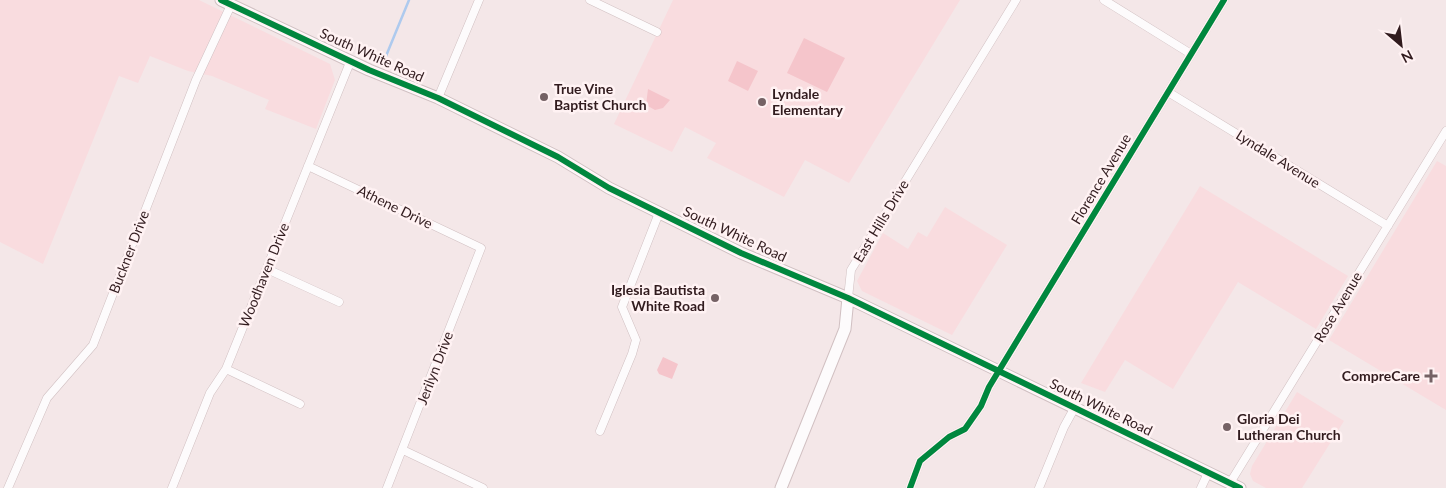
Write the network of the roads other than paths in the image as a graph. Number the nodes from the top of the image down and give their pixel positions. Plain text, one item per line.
1 (479, 0) edge
2 (590, 0) edge
3 (1016, 0) edge
4 (1104, 0) edge
5 (1224, 0) edge
6 (226, 2) edge
7 (657, 32) dead end
8 (1191, 54) junction
9 (351, 60) junction
10 (1168, 92) junction
11 (438, 98) junction
12 (1446, 131) edge
13 (308, 166) junction
14 (659, 213) junction
15 (1388, 226) junction
16 (481, 248) joint
17 (267, 269) junction
18 (848, 298) junction
19 (339, 302) dead end
20 (226, 369) junction
21 (999, 371) junction
22 (300, 404) dead end
23 (1075, 407) junction
24 (600, 431) dead end
25 (403, 450) junction
26 (1208, 473) junction
27 (1235, 486) edge
28 (8, 488) edge
29 (172, 488) edge
30 (387, 488) edge
31 (483, 488) edge
32 (781, 488) edge
33 (910, 488) edge
34 (1039, 488) edge
35 (1201, 488) edge

1 - 11 street
2 - 7 street
3 - 18 street, East Hills Drive
4 - 8 street
5 - 8 street, Florence Avenue
6 - 9 main road, South White Road
6 - 28 street, Buckner Drive
8 - 10 street, Florence Avenue
9 - 11 main road, South White Road
9 - 13 street, Woodhaven Drive
10 - 15 street, Lyndale Avenue
10 - 21 street, Florence Avenue
11 - 14 main road, South White Road
12 - 15 street, Rose Avenue
13 - 16 street, Athene Drive
13 - 17 street, Woodhaven Drive
14 - 18 main road, South White Road
14 - 24 street
15 - 27 street, Rose Avenue
16 - 25 street, Jerilyn Drive
17 - 19 street
17 - 20 street, Woodhaven Drive
18 - 21 main road, South White Road
18 - 32 main road, East Hills Drive
20 - 22 street
20 - 29 street, Woodhaven Drive
21 - 23 main road, South White Road
21 - 33 street, Florence Avenue
23 - 26 main road, South White Road
23 - 34 street
25 - 30 street, Jerilyn Drive
25 - 31 street
26 - 27 main road, South White Road
26 - 35 street

